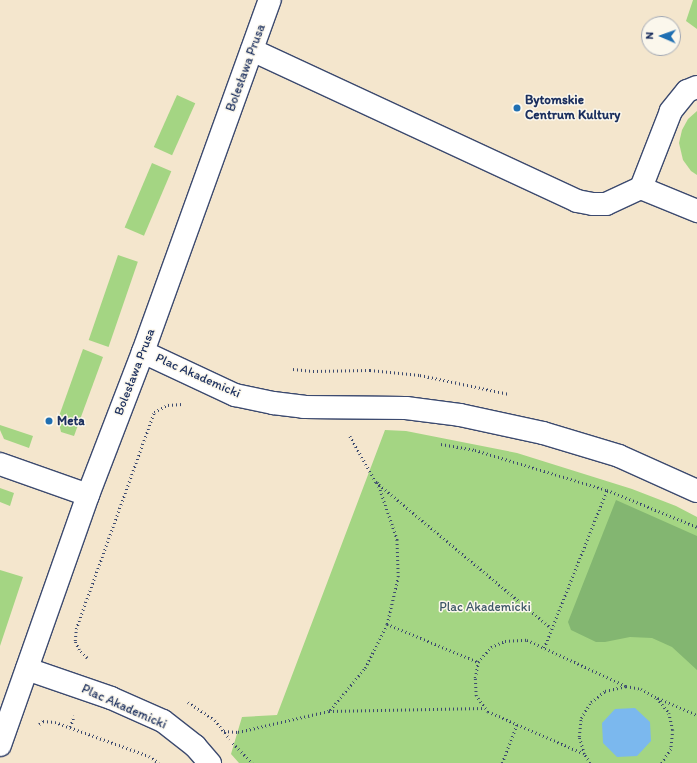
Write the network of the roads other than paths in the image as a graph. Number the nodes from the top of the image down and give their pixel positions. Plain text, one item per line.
1 (270, 0) edge
2 (252, 50) junction
3 (697, 88) edge
4 (641, 188) junction
5 (697, 211) edge
6 (143, 352) junction
7 (0, 464) edge
8 (697, 490) edge
9 (88, 495) junction
10 (27, 669) junction
11 (0, 745) edge
12 (210, 763) edge

1 - 2 street, Bolesława Prusa
2 - 4 street
2 - 6 street, Bolesława Prusa
3 - 4 street
4 - 5 street
6 - 8 street, Plac Akademicki
6 - 9 street, Bolesława Prusa
7 - 9 street
9 - 10 street, Bolesława Prusa
10 - 11 street, Bolesława Prusa
10 - 12 street, Plac Akademicki

